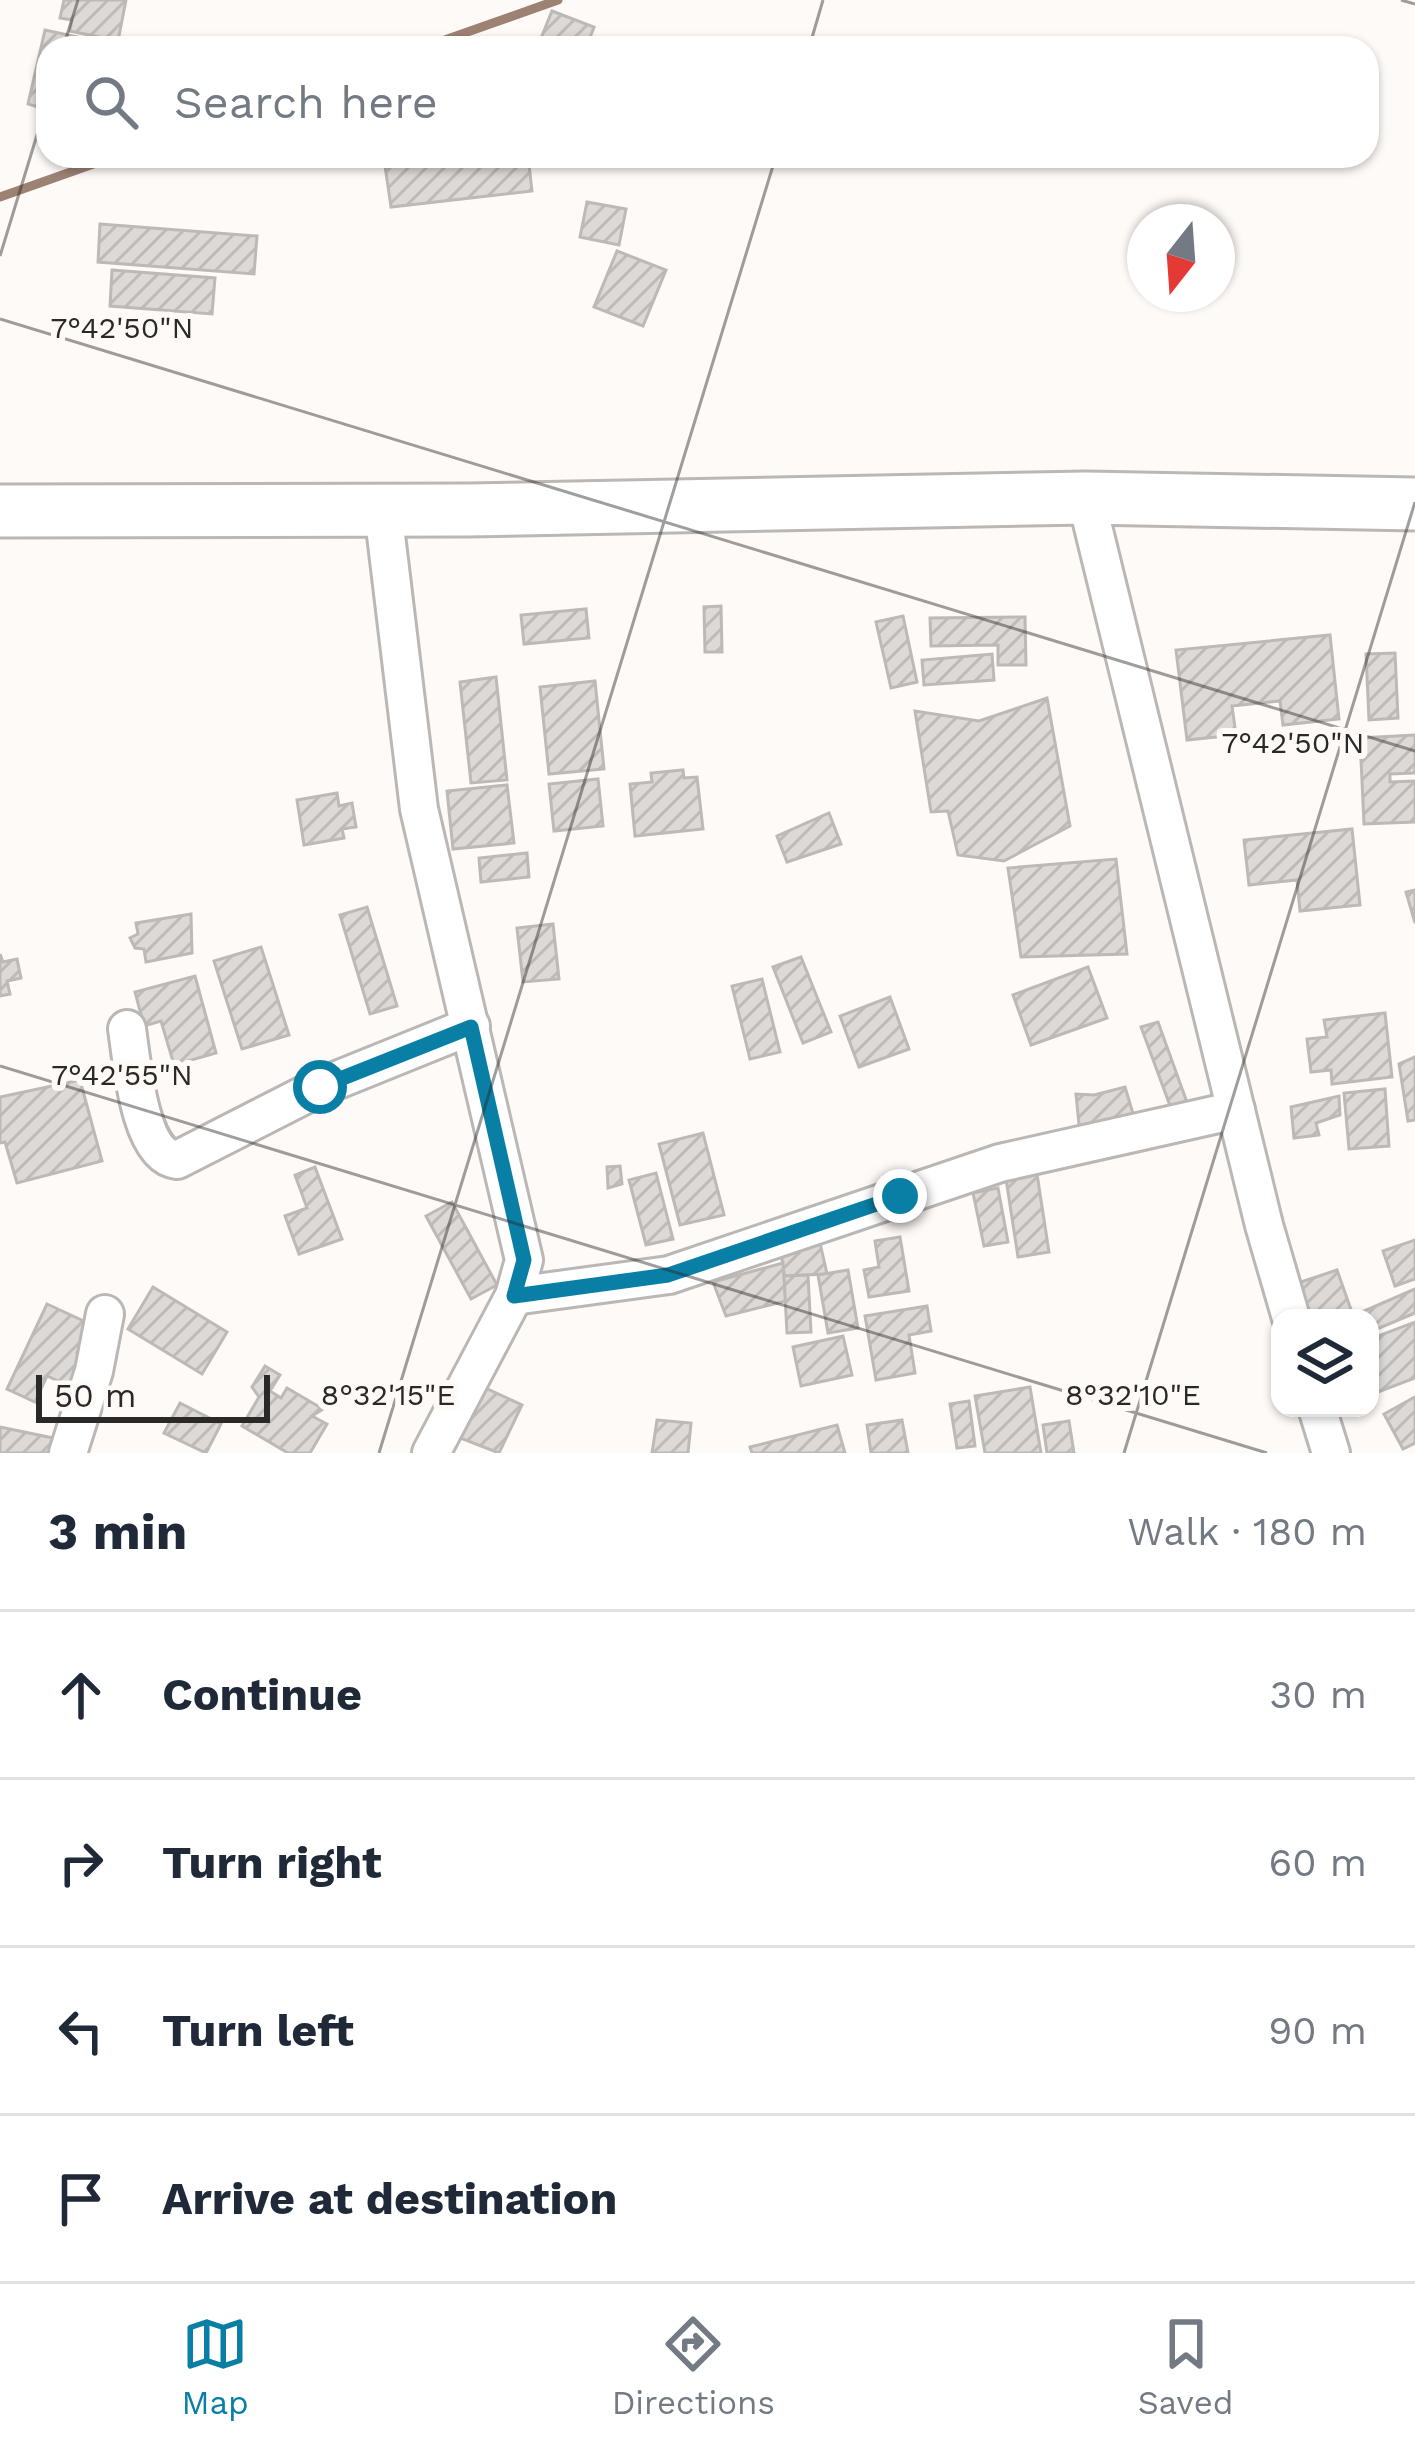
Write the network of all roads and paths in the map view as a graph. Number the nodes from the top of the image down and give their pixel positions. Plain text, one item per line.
1 (1086, 498) junction
2 (1415, 504) edge
3 (383, 510) junction
4 (0, 512) edge
5 (471, 1027) junction
6 (127, 1029) dead end
7 (1236, 1110) junction
8 (514, 1296) junction
9 (1289, 1309) edge
10 (105, 1314) dead end
11 (1320, 1417) edge
12 (1327, 1452) edge
13 (68, 1453) edge
14 (431, 1453) edge

1 - 2 street
1 - 3 street
1 - 7 street
3 - 4 street
3 - 5 street
5 - 6 street
5 - 8 street
7 - 8 street
7 - 9 street
8 - 14 street
10 - 13 street
11 - 12 street

